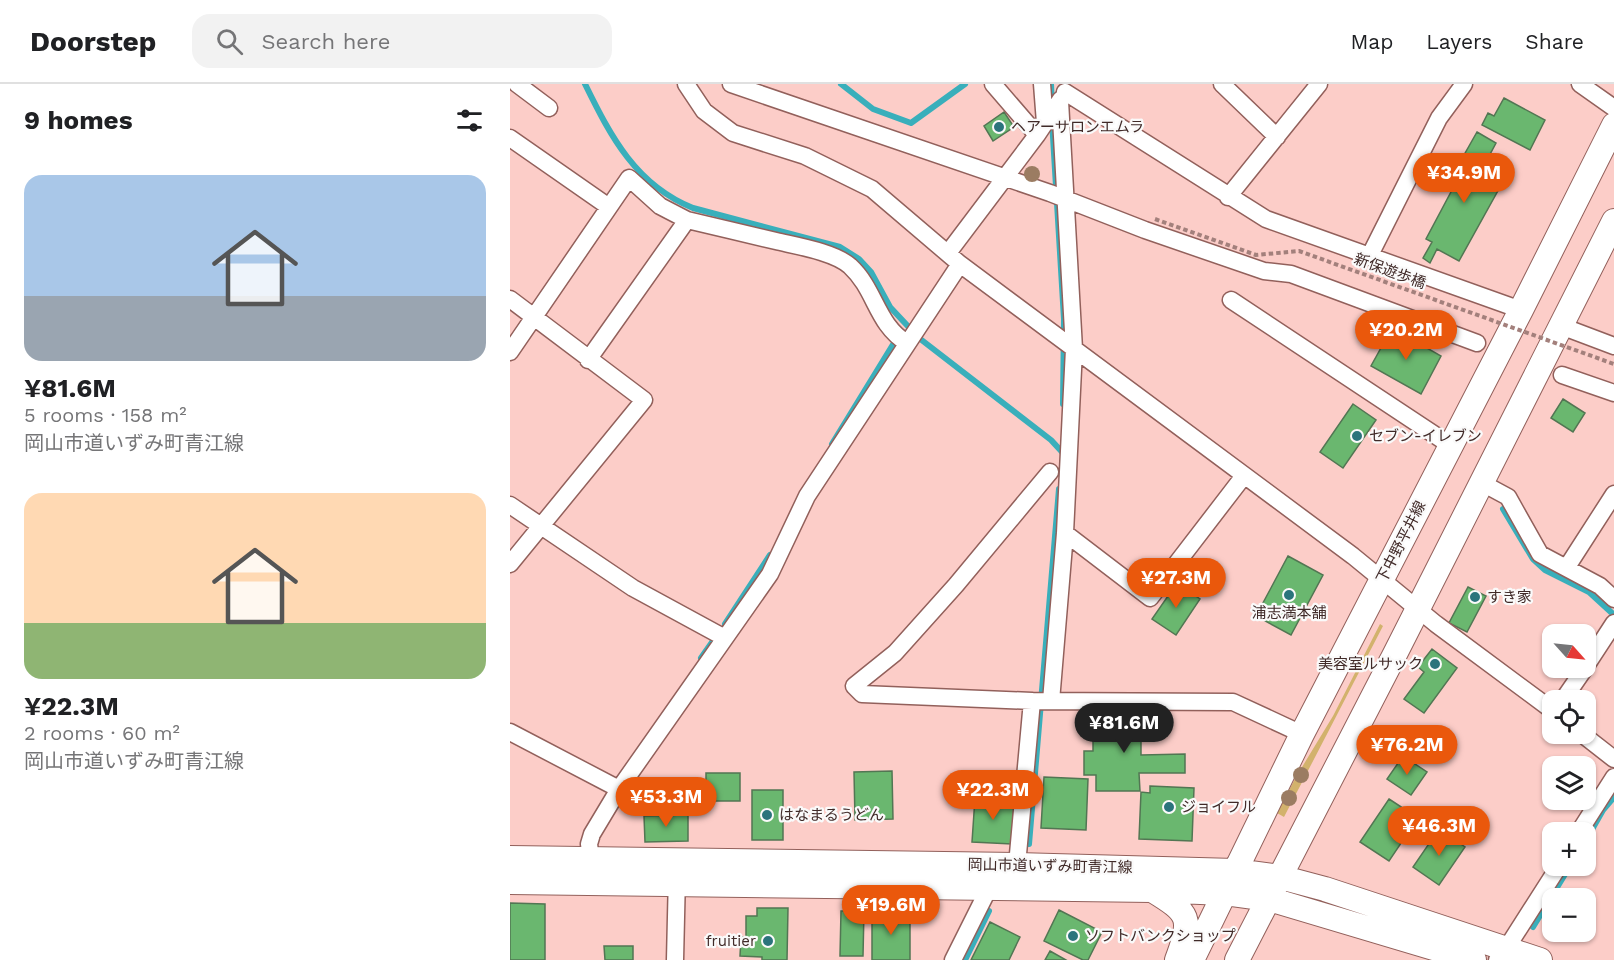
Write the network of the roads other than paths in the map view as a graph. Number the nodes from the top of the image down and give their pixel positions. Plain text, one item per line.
1 (517, 84) edge
2 (686, 84) edge
3 (731, 84) edge
4 (993, 84) edge
5 (1042, 84) edge
6 (1222, 84) edge
7 (1319, 84) edge
8 (1464, 84) edge
9 (1580, 84) edge
10 (549, 108) dead end
11 (1614, 108) edge
12 (1055, 109) edge
13 (1614, 125) edge
14 (1278, 137) junction
15 (510, 138) edge
16 (1006, 178) junction
17 (1058, 196) junction
18 (1228, 197) junction
19 (609, 207) junction
20 (687, 220) junction
21 (1614, 221) edge
22 (1369, 257) junction
23 (954, 259) junction
24 (510, 299) edge
25 (1231, 300) dead end
26 (1521, 310) junction
27 (533, 317) junction
28 (1562, 326) junction
29 (906, 337) junction
30 (1477, 343) dead end
31 (1067, 344) junction
32 (1614, 346) edge
33 (510, 352) edge
34 (588, 360) junction
35 (1562, 375) dead end
36 (1614, 393) edge
37 (1450, 445) junction
38 (1050, 472) dead end
39 (1243, 477) junction
40 (1482, 483) junction
41 (1614, 494) edge
42 (510, 506) edge
43 (541, 526) junction
44 (1065, 533) junction
45 (510, 564) edge
46 (1567, 567) junction
47 (1383, 580) junction
48 (1614, 599) edge
49 (1418, 609) junction
50 (1614, 623) edge
51 (725, 638) junction
52 (1596, 650) edge
53 (1042, 701) junction
54 (1542, 702) edge
55 (510, 732) edge
56 (1302, 734) junction
57 (1595, 744) edge
58 (1614, 759) edge
59 (1614, 777) edge
60 (619, 789) junction
61 (1585, 822) edge
62 (510, 858) edge
63 (591, 859) junction
64 (1017, 865) junction
65 (1236, 871) junction
66 (677, 872) junction
67 (1553, 876) edge
68 (990, 877) junction
69 (1280, 877) junction
70 (510, 882) edge
71 (1152, 890) junction
72 (1225, 893) junction
73 (1269, 899) junction
74 (1502, 955) edge
75 (675, 960) edge
76 (953, 960) edge
77 (1177, 960) edge
78 (1192, 960) edge
79 (1237, 960) edge
80 (1474, 960) edge
81 (1540, 960) edge

1 - 10 street
2 - 23 street
3 - 16 street
4 - 12 street
5 - 12 street
6 - 14 street
7 - 14 street
8 - 22 street
9 - 11 street
12 - 16 street
12 - 17 street
12 - 18 street
13 - 26 street, 下中野平井線
14 - 18 street
15 - 19 street
16 - 17 street
16 - 23 street
17 - 30 street
17 - 31 street
18 - 22 street
19 - 20 street
19 - 27 street
20 - 29 street
20 - 34 street
21 - 28 street
22 - 26 street
23 - 29 street
23 - 31 street
24 - 27 street
25 - 37 street
26 - 37 street, 下中野平井線
27 - 33 street
27 - 34 street
28 - 32 street
28 - 40 street
29 - 51 street
31 - 39 street
31 - 44 street
34 - 43 street
35 - 36 street
37 - 47 street, 下中野平井線
38 - 53 street
39 - 44 street
39 - 47 street
40 - 46 street
40 - 49 street
41 - 46 street
42 - 43 street
43 - 45 street
43 - 51 street
44 - 53 street
46 - 48 street
47 - 49 street
47 - 56 street, 下中野平井線
49 - 54 street
49 - 69 street
50 - 52 street
51 - 60 street
53 - 56 street
53 - 64 street
55 - 60 street
56 - 65 street, 下中野平井線
57 - 58 street
59 - 61 street
60 - 63 street
62 - 63 street, 岡山市道いずみ町青江線
63 - 66 street, 岡山市道いずみ町青江線
64 - 65 street, 岡山市道いずみ町青江線
64 - 68 street, 岡山市道いずみ町青江線
65 - 69 street, 岡山市道いずみ町青江線
65 - 72 street, 下中野平井線
66 - 68 street, 岡山市道いずみ町青江線
66 - 70 street, 岡山市道いずみ町青江線
66 - 75 street
67 - 74 street
68 - 71 street, 岡山市道いずみ町青江線
68 - 76 street
69 - 73 street
69 - 74 street, 岡山市道いずみ町青江線
71 - 72 street, 岡山市道いずみ町青江線
71 - 77 street
72 - 73 street, 岡山市道いずみ町青江線
72 - 78 street, 下中野平井線
73 - 79 street
73 - 80 street, 岡山市道いずみ町青江線
74 - 81 street, 岡山市道いずみ町青江線

